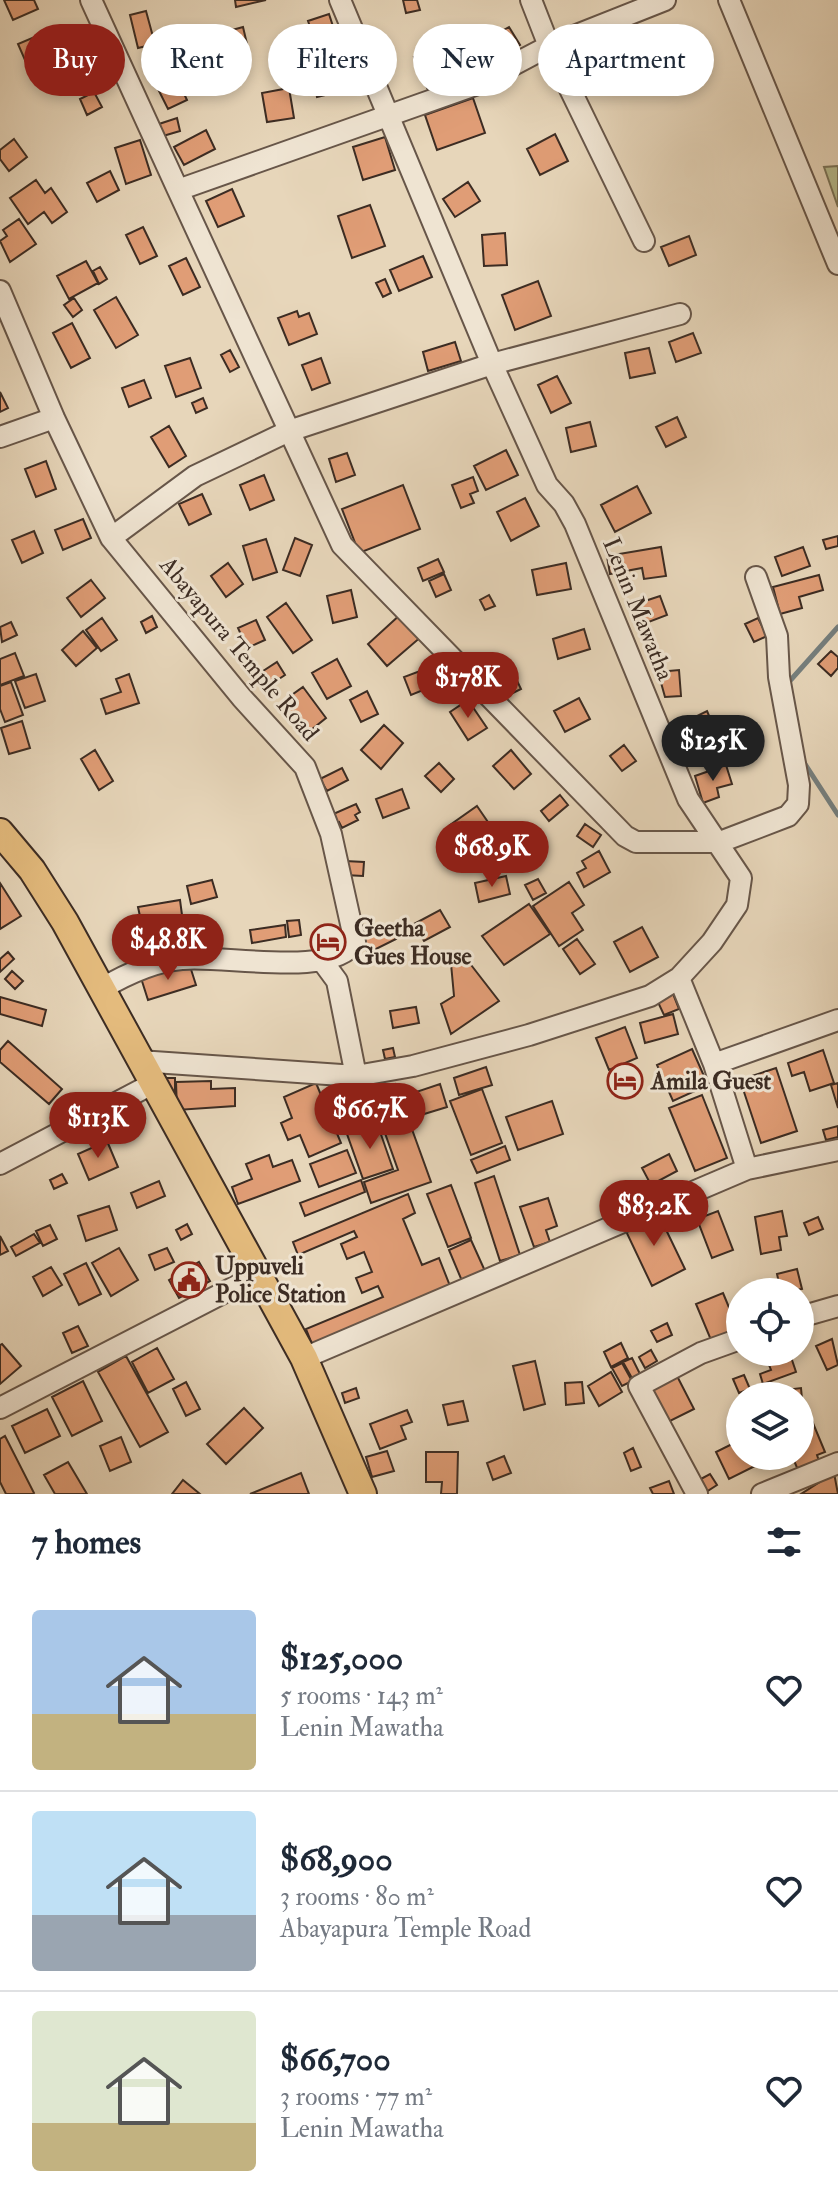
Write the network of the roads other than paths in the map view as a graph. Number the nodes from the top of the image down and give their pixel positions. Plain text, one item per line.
1 (91, 0) edge
2 (340, 0) edge
3 (531, 0) edge
4 (665, 0) edge
5 (729, 0) edge
6 (540, 24) edge
7 (604, 24) edge
8 (538, 52) edge
9 (573, 96) edge
10 (387, 117) junction
11 (178, 190) junction
12 (644, 241) dead end
13 (838, 264) edge
14 (0, 291) edge
15 (680, 314) dead end
16 (492, 364) junction
17 (54, 418) junction
18 (289, 431) junction
19 (0, 437) edge
20 (111, 538) junction
21 (756, 577) dead end
22 (0, 832) edge
23 (720, 842) junction
24 (323, 962) junction
25 (679, 978) junction
26 (101, 989) junction
27 (838, 1020) edge
28 (139, 1061) junction
29 (714, 1064) junction
30 (356, 1076) junction
31 (152, 1084) junction
32 (838, 1150) edge
33 (0, 1164) edge
34 (747, 1169) junction
35 (260, 1274) junction
36 (838, 1306) edge
37 (814, 1313) edge
38 (726, 1344) edge
39 (304, 1358) junction
40 (0, 1408) edge
41 (838, 1463) edge
42 (363, 1494) edge
43 (697, 1494) edge
44 (762, 1494) edge

1 - 11 street
2 - 10 street, Lenin Mawatha
3 - 6 street
4 - 7 street
5 - 13 street
8 - 10 street
9 - 12 street
10 - 11 street
10 - 16 street, Lenin Mawatha
11 - 18 street
14 - 17 street, Abayapura Temple Road
15 - 16 street
16 - 18 street
16 - 23 street, Lenin Mawatha
17 - 19 street
17 - 20 street, Abayapura Temple Road
18 - 20 street
18 - 23 street
20 - 24 street, Abayapura Temple Road
21 - 23 street
22 - 26 main road
23 - 25 street, Lenin Mawatha
24 - 26 street
24 - 30 street
25 - 29 street
25 - 30 street, Lenin Mawatha
26 - 28 main road
27 - 29 street
28 - 30 street, Lenin Mawatha
28 - 31 main road
29 - 34 street
31 - 33 street
31 - 35 main road
32 - 34 street
34 - 39 street
35 - 39 main road
35 - 40 street
36 - 37 street
38 - 43 street
39 - 42 main road
41 - 44 street

